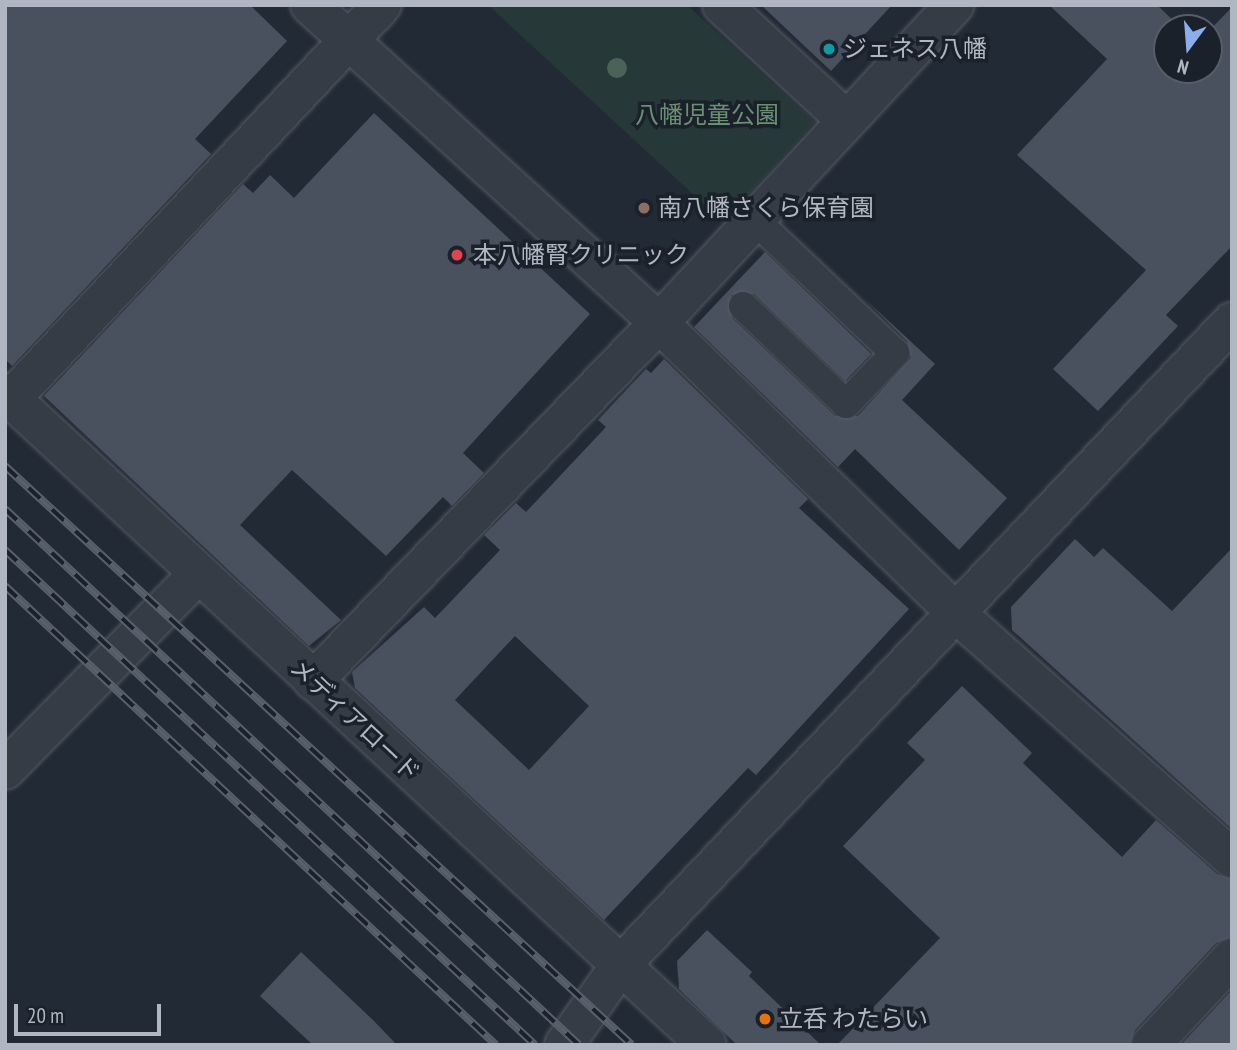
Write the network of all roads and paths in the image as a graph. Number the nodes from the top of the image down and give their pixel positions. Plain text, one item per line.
1 (310, 5) edge
2 (382, 5) edge
3 (722, 5) edge
4 (954, 5) edge
5 (348, 41) junction
6 (846, 120) junction
7 (755, 220) junction
8 (743, 306) dead end
9 (1232, 322) edge
10 (659, 323) junction
11 (8, 396) edge
12 (198, 574) junction
13 (958, 615) junction
14 (313, 681) junction
15 (5, 771) edge
16 (1232, 858) edge
17 (1232, 958) edge
18 (619, 967) junction
19 (564, 1045) edge
20 (707, 1045) edge
21 (1150, 1045) edge

1 - 5 street
2 - 5 street
3 - 6 street
4 - 6 street
5 - 10 street
5 - 11 street
6 - 7 street
7 - 8 lane
7 - 10 street
9 - 13 street
10 - 13 street
10 - 14 street
11 - 12 street, メディアロード
12 - 14 street, メディアロード
12 - 15 street
13 - 16 street
13 - 18 street
14 - 18 street, メディアロード
17 - 21 street
18 - 19 street
18 - 20 street, メディアロード

